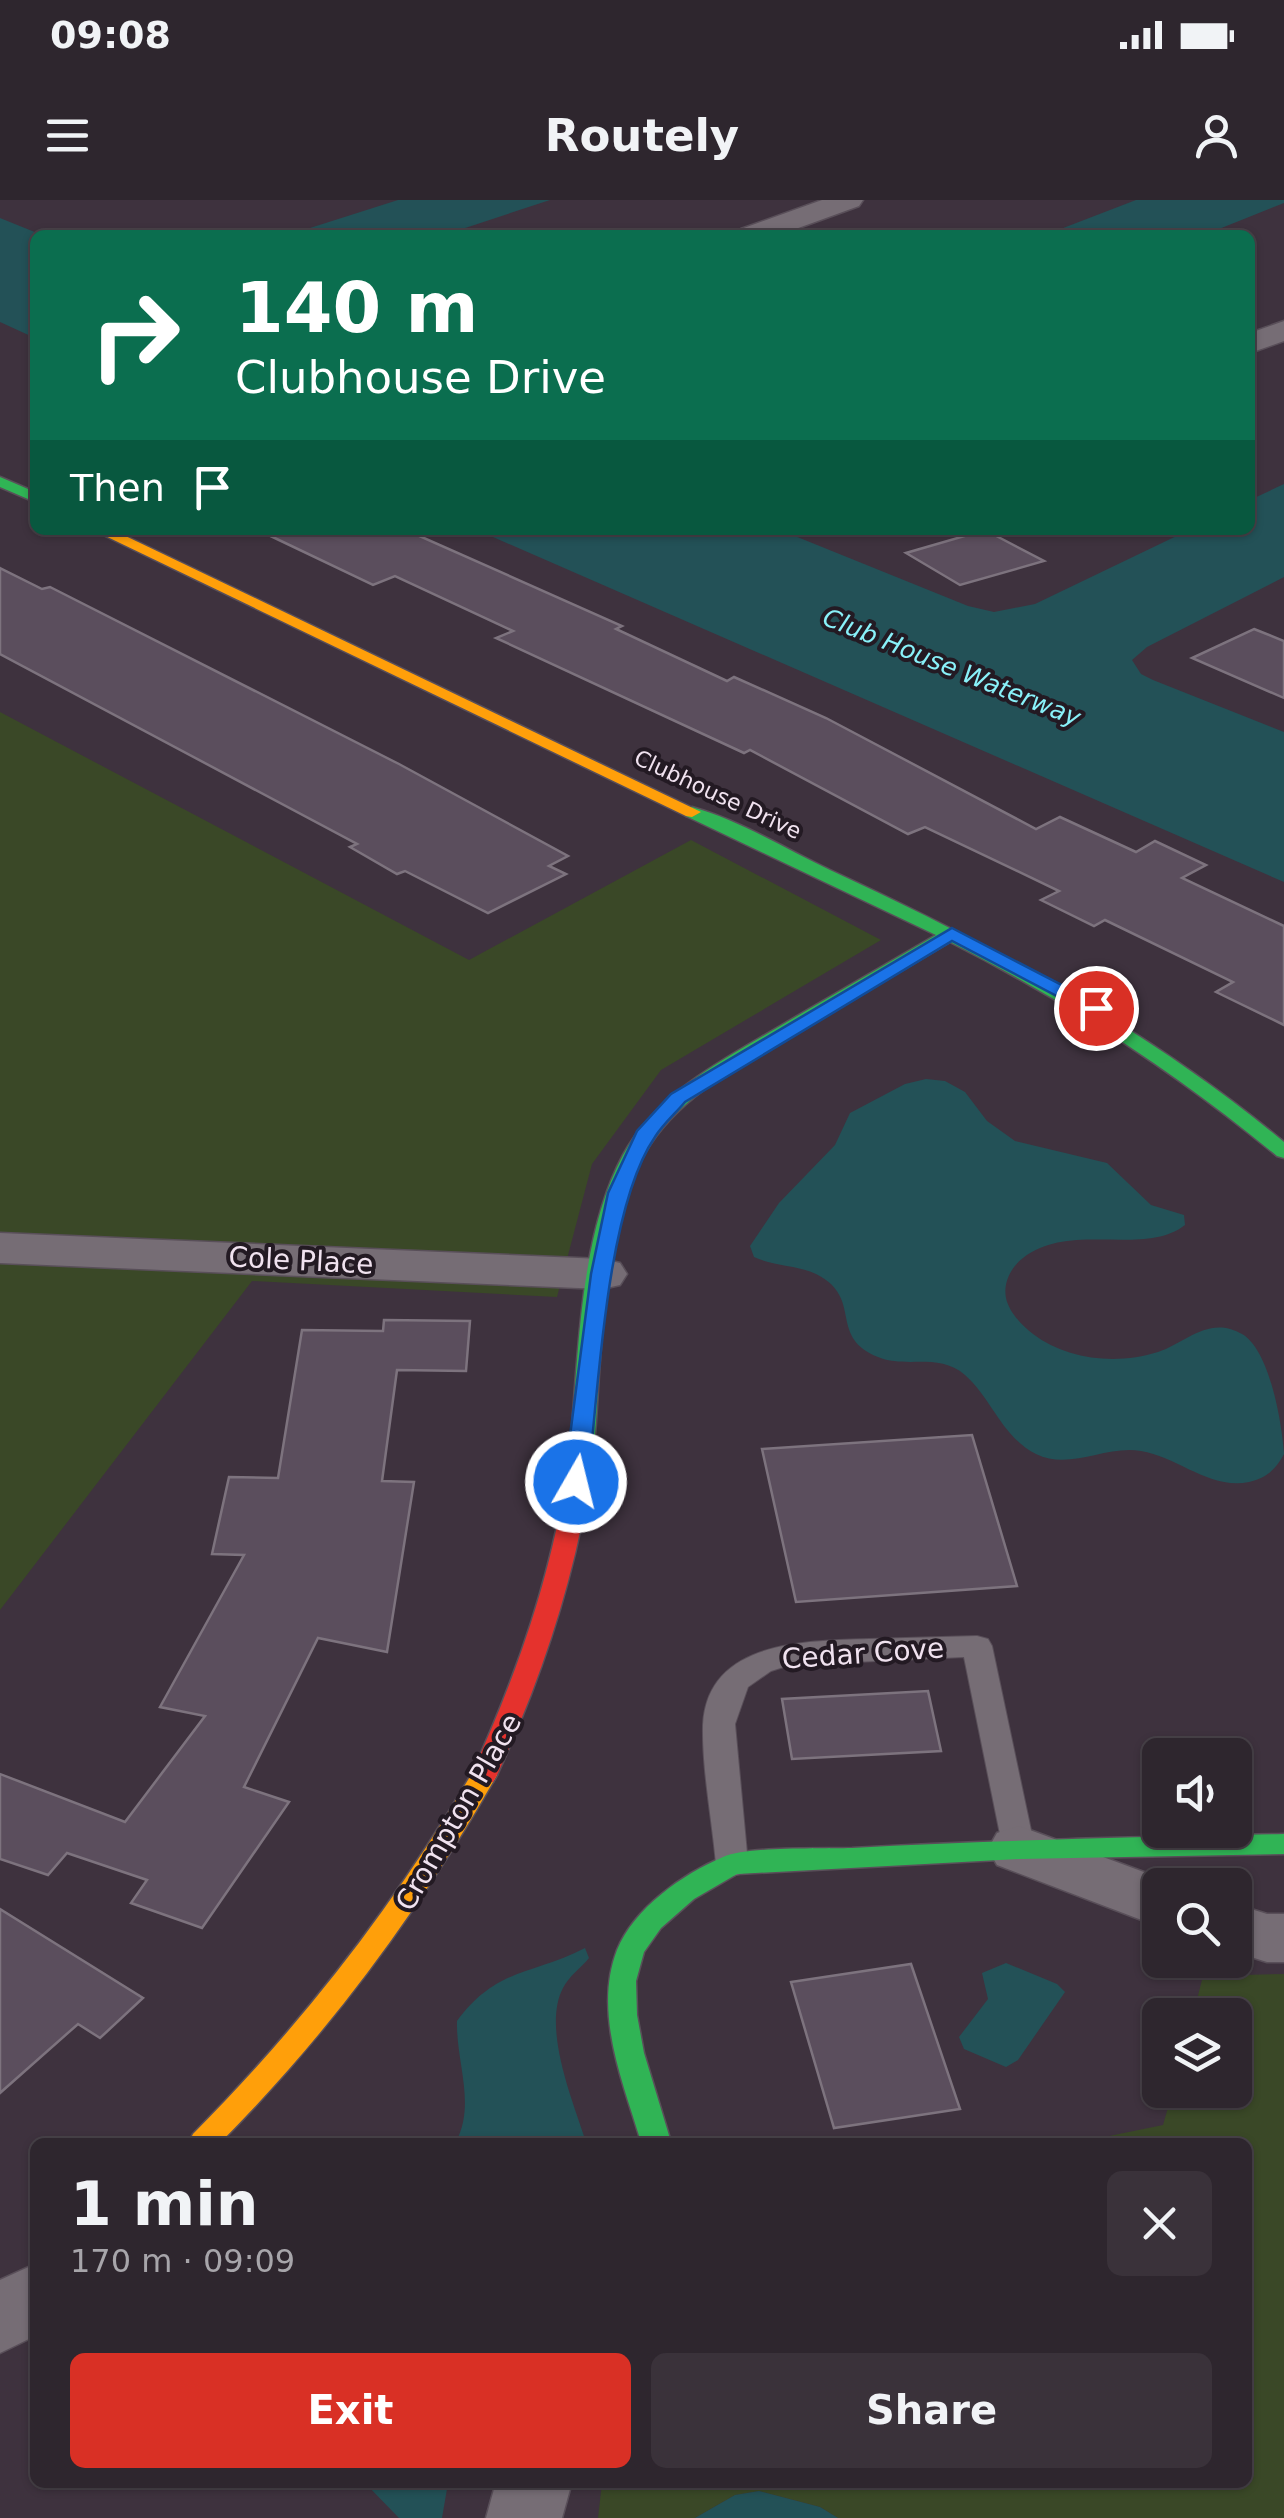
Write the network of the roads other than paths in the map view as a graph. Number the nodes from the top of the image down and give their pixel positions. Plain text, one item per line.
1 (850, 200) edge
2 (765, 230) edge
3 (1284, 330) edge
4 (1255, 342) edge
5 (0, 482) edge
6 (30, 496) edge
7 (112, 535) edge
8 (952, 933) junction
9 (1284, 1152) edge
10 (0, 1248) edge
11 (602, 1274) junction
12 (1284, 1844) edge
13 (1019, 1850) junction
14 (732, 1864) junction
15 (1142, 1896) edge
16 (1252, 1933) edge
17 (1284, 1938) edge
18 (207, 2138) edge
19 (655, 2138) edge
20 (30, 2298) edge
21 (0, 2322) edge
22 (532, 2488) edge
23 (524, 2518) edge

1 - 2 street
3 - 4 street
5 - 6 street
7 - 8 street, Clubhouse Drive
8 - 9 street, Clubhouse Drive
8 - 11 street, Crompton Place
10 - 11 street, Cole Place
11 - 18 street, Crompton Place
12 - 13 street
13 - 14 street
13 - 14 lane, Cedar Cove
13 - 15 street
14 - 19 street
16 - 17 street
20 - 21 street
22 - 23 street

